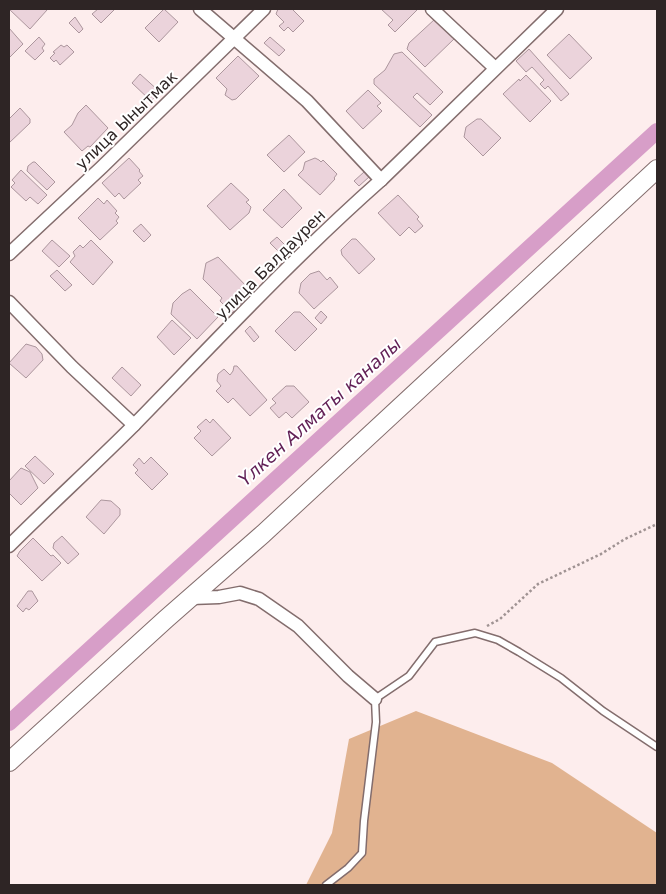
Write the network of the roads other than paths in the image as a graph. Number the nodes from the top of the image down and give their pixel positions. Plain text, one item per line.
1 (200, 9) edge
2 (264, 9) edge
3 (432, 9) edge
4 (557, 9) edge
5 (234, 39) junction
6 (495, 68) junction
7 (657, 169) edge
8 (382, 180) junction
9 (9, 254) edge
10 (9, 302) edge
11 (134, 425) junction
12 (9, 546) edge
13 (191, 598) junction
14 (375, 699) junction
15 (657, 747) edge
16 (9, 762) edge
17 (326, 885) edge

1 - 5 street
2 - 5 street, улица Ынытмак
3 - 6 street
4 - 6 street, улица Балдаурен
5 - 8 street
5 - 9 street, улица Ынытмак
6 - 8 street, улица Балдаурен
7 - 13 street
8 - 11 street, улица Балдаурен
10 - 11 street
11 - 12 street, улица Балдаурен
13 - 14 street
13 - 16 street
14 - 15 lane
14 - 17 lane

